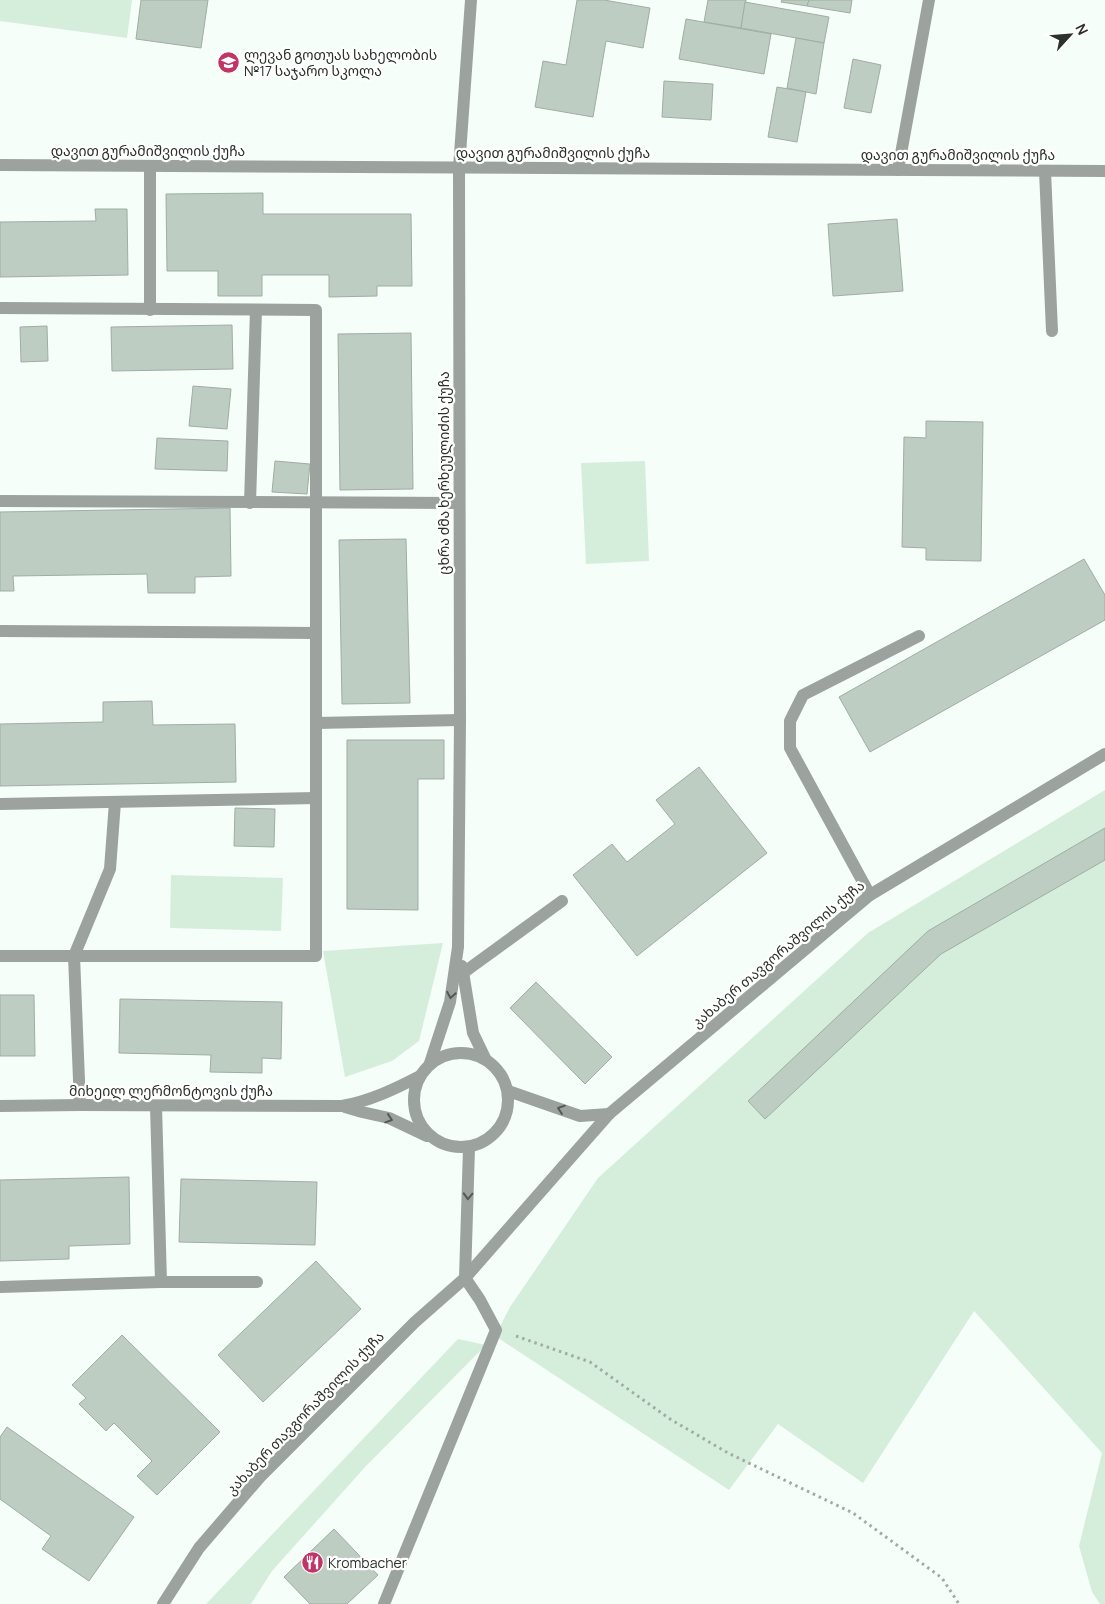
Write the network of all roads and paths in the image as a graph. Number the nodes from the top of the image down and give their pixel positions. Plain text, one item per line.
1 (471, 0) edge
2 (929, 0) edge
3 (0, 165) edge
4 (150, 166) junction
5 (459, 168) junction
6 (898, 170) junction
7 (1045, 171) junction
8 (1105, 171) edge
9 (0, 308) edge
10 (150, 310) junction
11 (256, 310) junction
12 (1052, 331) dead end
13 (0, 501) edge
14 (250, 503) junction
15 (316, 503) junction
16 (459, 503) junction
17 (0, 630) edge
18 (316, 634) junction
19 (919, 636) dead end
20 (460, 720) junction
21 (316, 723) junction
22 (1105, 754) edge
23 (316, 798) junction
24 (115, 802) junction
25 (0, 804) edge
26 (870, 895) junction
27 (562, 901) dead end
28 (458, 947) junction
29 (0, 956) edge
30 (74, 956) junction
31 (463, 973) junction
32 (486, 1060) junction
33 (430, 1063) junction
34 (420, 1076) junction
35 (508, 1091) junction
36 (80, 1105) junction
37 (0, 1106) edge
38 (156, 1106) junction
39 (342, 1106) junction
40 (609, 1114) junction
41 (434, 1140) junction
42 (469, 1148) junction
43 (465, 1278) junction
44 (160, 1282) junction
45 (257, 1282) dead end
46 (0, 1286) edge
47 (496, 1330) junction
48 (163, 1604) edge
49 (384, 1604) edge
50 (959, 1604) edge

1 - 5 street, ცხრა ძმა ხერხეულიძის ქუჩა
2 - 6 street
3 - 4 street, დავით გურამიშვილის ქუჩა
4 - 5 street, დავით გურამიშვილის ქუჩა
4 - 10 street
5 - 6 street, დავით გურამიშვილის ქუჩა
5 - 16 street, ცხრა ძმა ხერხეულიძის ქუჩა
6 - 7 street, დავით გურამიშვილის ქუჩა
7 - 8 street, დავით გურამიშვილის ქუჩა
7 - 12 street
9 - 10 street
10 - 11 street
11 - 14 street
11 - 15 street
13 - 14 street
14 - 15 street
15 - 16 street
15 - 18 street
16 - 20 street, ცხრა ძმა ხერხეულიძის ქუჩა
17 - 18 street
18 - 21 street
19 - 26 street
20 - 21 street
20 - 28 street, ცხრა ძმა ხერხეულიძის ქუჩა
21 - 23 street
22 - 26 street, კახაბერ თავგორაშვილის ქუჩა
23 - 24 street
23 - 30 street
24 - 25 street
24 - 30 street
26 - 40 street, კახაბერ თავგორაშვილის ქუჩა
27 - 31 street
28 - 31 street, ცხრა ძმა ხერხეულიძის ქუჩა
28 -> 33 street, ცხრა ძმა ხერხეულიძის ქუჩა
29 - 30 street
30 - 36 street
31 - 32 street, ცხრა ძმა ხერხეულიძის ქუჩა
32 - 33 street
32 - 35 street
33 - 34 street
34 - 39 street, მიხეილ ლერმონტოვის ქუჩა
34 - 41 street
40 -> 35 street
35 - 42 street
36 - 37 street, მიხეილ ლერმონტოვის ქუჩა
36 - 38 street, მიხეილ ლერმონტოვის ქუჩა
38 - 39 street, მიხეილ ლერმონტოვის ქუჩა
38 - 44 street
39 -> 41 street, მიხეილ ლერმონტოვის ქუჩა
40 - 43 street, კახაბერ თავგორაშვილის ქუჩა
41 - 42 street
42 -> 43 street
43 - 47 street
43 - 48 street, კახაბერ თავგორაშვილის ქუჩა
44 - 45 street
44 - 46 street
47 - 49 street
47 - 50 path

